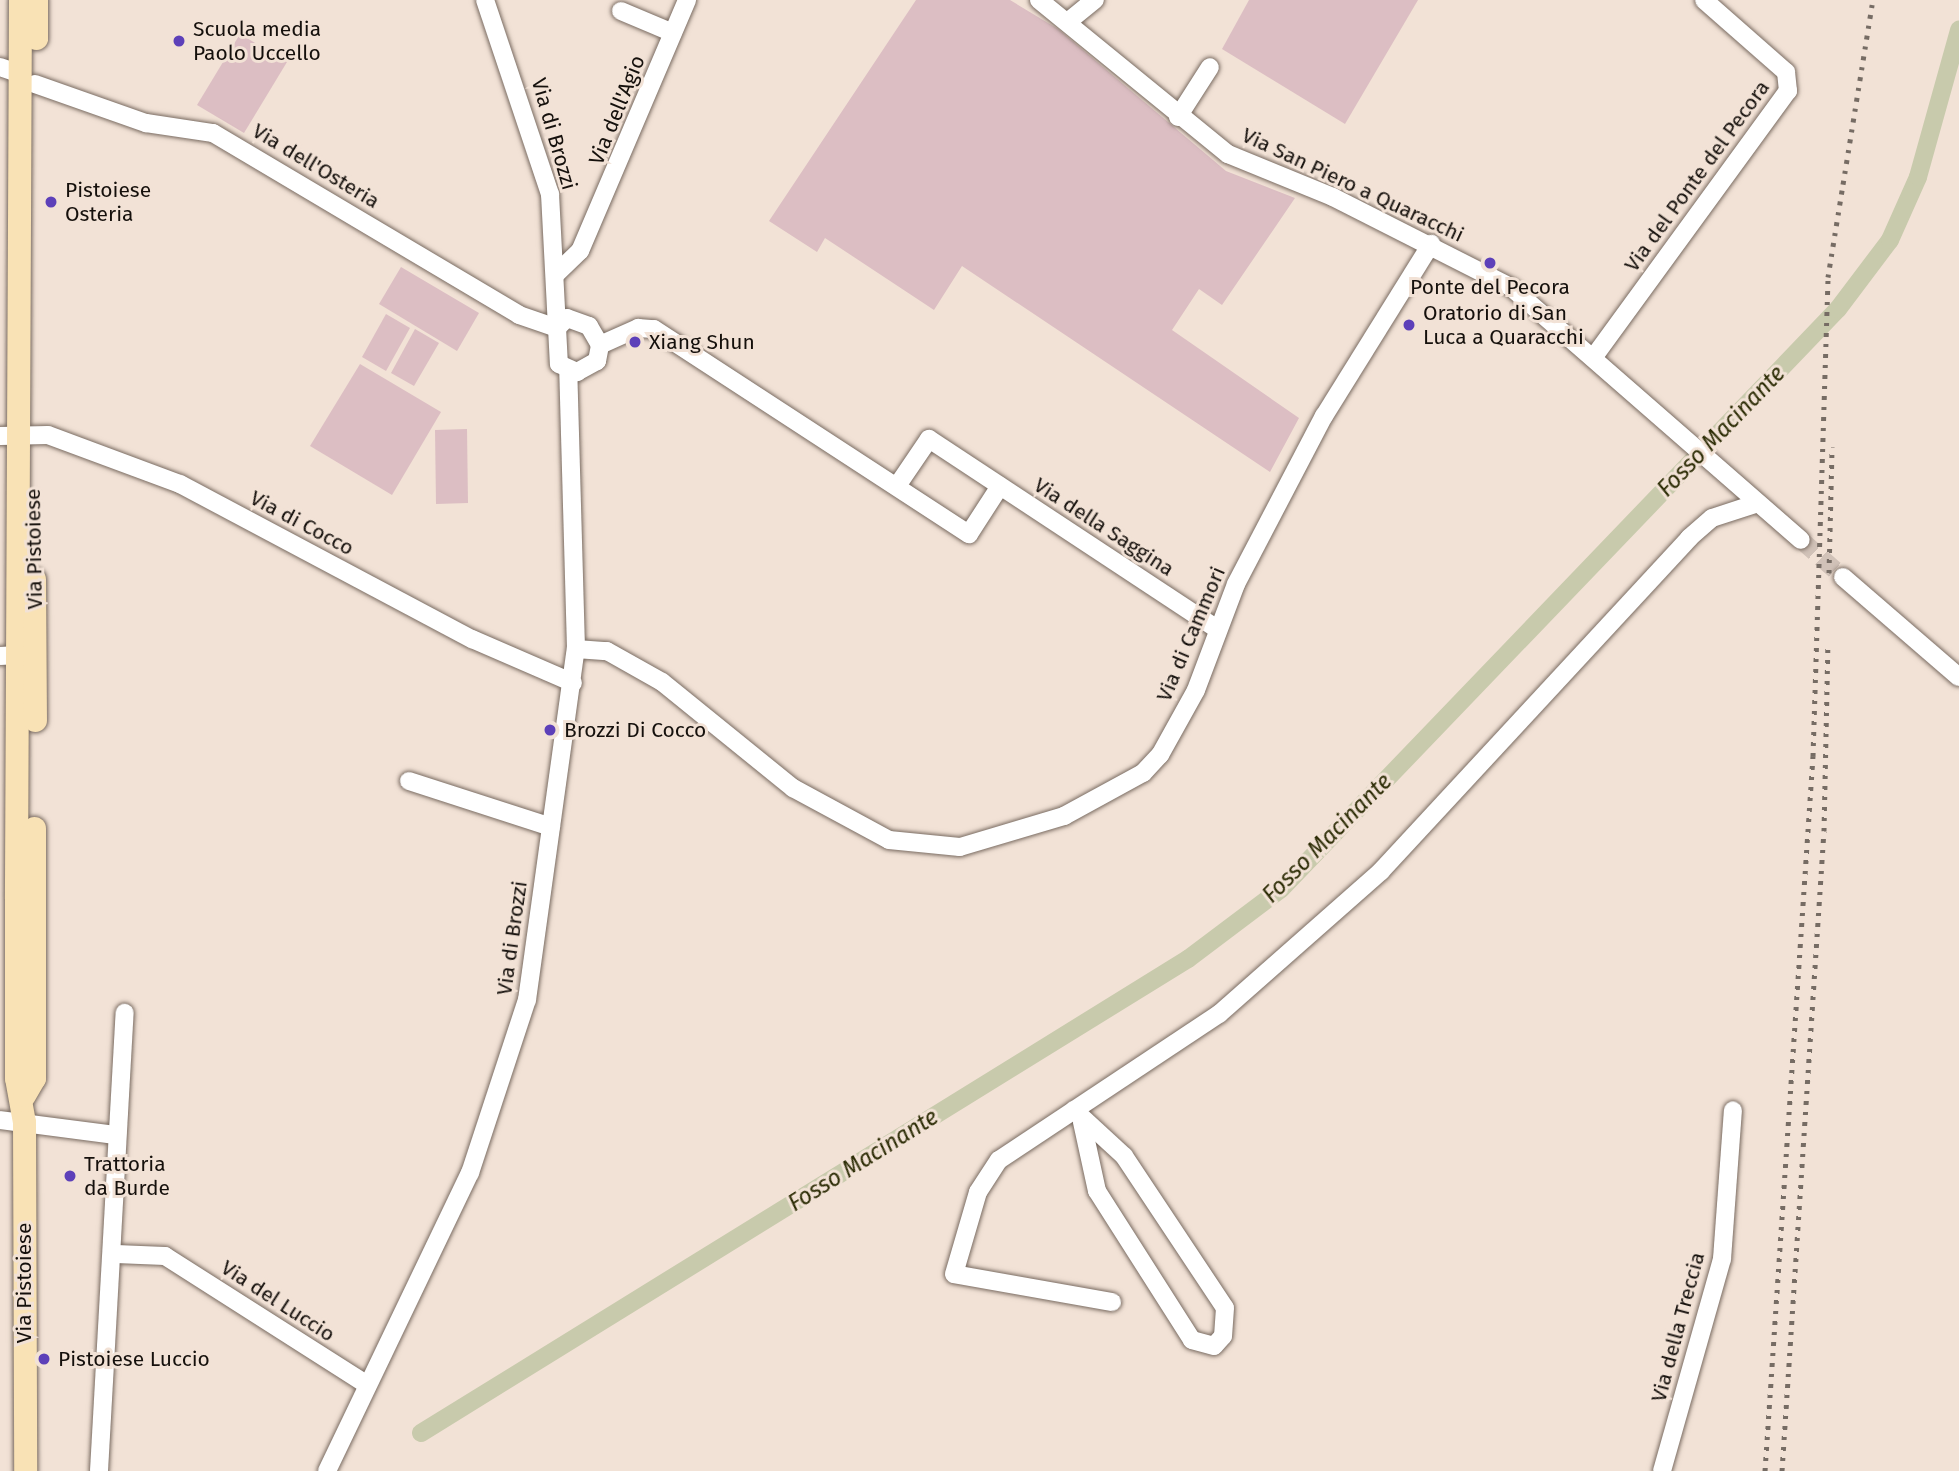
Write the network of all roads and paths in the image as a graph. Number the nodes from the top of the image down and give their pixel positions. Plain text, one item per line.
1 (20, 0) edge
2 (36, 0) edge
3 (485, 0) edge
4 (687, 0) edge
5 (1039, 0) edge
6 (1095, 0) edge
7 (1704, 0) edge
8 (621, 11) dead end
9 (1070, 20) junction
10 (673, 33) junction
11 (1210, 67) dead end
12 (18, 75) edge
13 (1178, 117) junction
14 (1431, 244) junction
15 (557, 273) junction
16 (558, 328) junction
17 (600, 345) junction
18 (1593, 358) junction
19 (568, 372) junction
20 (17, 435) edge
21 (897, 486) junction
22 (1000, 486) junction
23 (1747, 493) junction
24 (1801, 540) tunnel mouth
25 (1843, 577) tunnel mouth
26 (1217, 629) junction
27 (576, 649) junction
28 (9, 655) edge
29 (1959, 677) edge
30 (573, 683) junction
31 (409, 781) dead end
32 (10, 790) edge
33 (551, 827) junction
34 (125, 1013) dead end
35 (24, 1095) junction
36 (1734, 1110) dead end
37 (1078, 1116) junction
38 (0, 1120) edge
39 (24, 1122) junction
40 (116, 1135) junction
41 (116, 1254) junction
42 (1112, 1302) dead end
43 (366, 1384) junction
44 (25, 1471) edge
45 (99, 1471) edge
46 (327, 1471) edge
47 (1662, 1471) edge

1 - 12 main road, Via Pistoiese
2 - 12 main road, Via Pistoiese
3 - 15 street, Via di Brozzi
4 - 10 street, Via dell'Agio
5 - 9 street, Via San Piero a Quaracchi
6 - 9 street
7 - 18 street, Via del Ponte del Pecora
8 - 10 street
9 - 13 street, Via San Piero a Quaracchi
10 - 15 street, Via dell'Agio
11 - 13 street
12 - 16 street, Via dell'Osteria
12 - 20 main road, Via Pistoiese
13 - 14 street, Via San Piero a Quaracchi
14 - 18 street, Via San Piero a Quaracchi
14 - 26 street, Via di Cammori
15 - 16 street, Via di Brozzi
16 - 17 street
16 - 19 street, Via di Brozzi
17 - 19 street
17 - 21 street, Via della Saggina
18 - 23 street, Via San Piero a Quaracchi
19 - 27 street, Via di Brozzi
20 - 28 main road, Via Pistoiese
20 - 30 street, Via di Cocco
20 - 35 main road, Via Pistoiese
21 - 22 street, Via della Saggina
21 - 22 street, Via della Saggina
22 - 26 street, Via della Saggina
23 - 24 street, Via San Piero a Quaracchi
23 - 37 street
25 - 29 street
26 - 27 street, Via di Cammori
27 - 30 street, Via di Brozzi
28 - 32 main road, Via Pistoiese
30 - 33 street, Via di Brozzi
31 - 33 street
32 - 35 main road, Via Pistoiese
33 - 43 street, Via di Brozzi
34 - 40 street
35 - 39 main road, Via Pistoiese
36 - 47 street, Via della Treccia
37 - 37 street
37 - 42 street
38 - 39 street
39 - 40 street
39 - 44 main road, Via Pistoiese
40 - 41 street
41 - 43 street, Via del Luccio
41 - 45 street
43 - 46 street, Via di Brozzi

